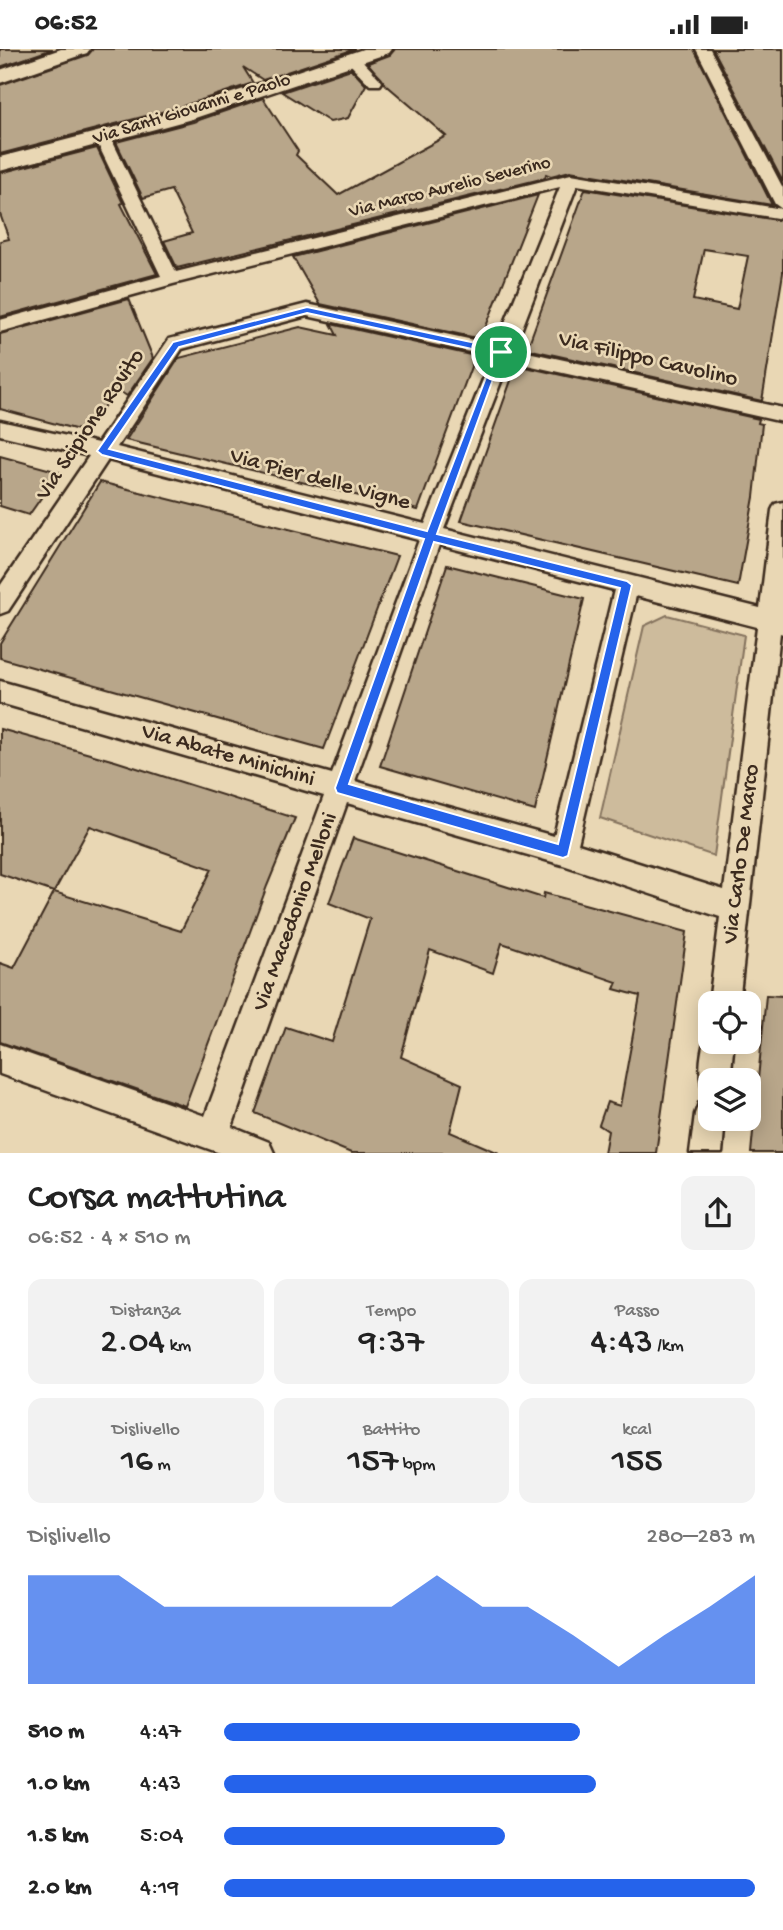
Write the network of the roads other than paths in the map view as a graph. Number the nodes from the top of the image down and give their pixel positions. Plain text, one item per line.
1 (80, 49) edge
2 (382, 49) edge
3 (704, 49) edge
4 (353, 59) junction
5 (0, 77) edge
6 (375, 82) dead end
7 (103, 138) junction
8 (0, 164) edge
9 (571, 179) junction
10 (783, 204) edge
11 (783, 214) edge
12 (171, 279) junction
13 (0, 326) edge
14 (176, 344) joint
15 (501, 352) junction
16 (783, 415) edge
17 (0, 428) edge
18 (102, 451) junction
19 (783, 510) edge
20 (431, 536) junction
21 (627, 585) junction
22 (0, 604) edge
23 (776, 623) edge
24 (0, 692) edge
25 (342, 788) junction
26 (563, 852) junction
27 (736, 908) junction
28 (726, 991) edge
29 (0, 1059) edge
30 (708, 1131) edge
31 (214, 1135) junction
32 (258, 1153) edge
33 (706, 1153) edge

1 - 5 main road
2 - 4 main road, Via Santi Giovanni e Paolo
3 - 10 street
4 - 6 street
4 - 7 main road, Via Santi Giovanni e Paolo
7 - 8 main road, Via Santi Giovanni e Paolo
7 - 12 street
9 - 11 street, Via Marco Aurelio Severino
9 - 12 street, Via Marco Aurelio Severino
9 - 15 street, Via Macedonio Melloni
12 - 13 street, Via Marco Aurelio Severino
14 - 15 street, Via Filippo Cavolino
14 - 18 street, Via Scipione Rovito
15 - 16 street, Via Filippo Cavolino
15 - 20 street, Via Macedonio Melloni
17 - 18 street, Via Pier delle Vigne
18 - 20 street, Via Pier delle Vigne
18 - 22 street, Via Scipione Rovito
19 - 23 street, Via Carlo De Marco
20 - 21 street, Via Pier delle Vigne
20 - 25 street, Via Macedonio Melloni
21 - 23 street, Via Pier delle Vigne
21 - 26 street
23 - 27 street, Via Carlo De Marco
24 - 25 street, Via Abate Minichini
25 - 26 street, Via Abate Minichini
25 - 31 street, Via Macedonio Melloni
26 - 27 street, Via Abate Minichini
27 - 28 street, Via Carlo De Marco
29 - 31 street
30 - 33 street
31 - 32 street

